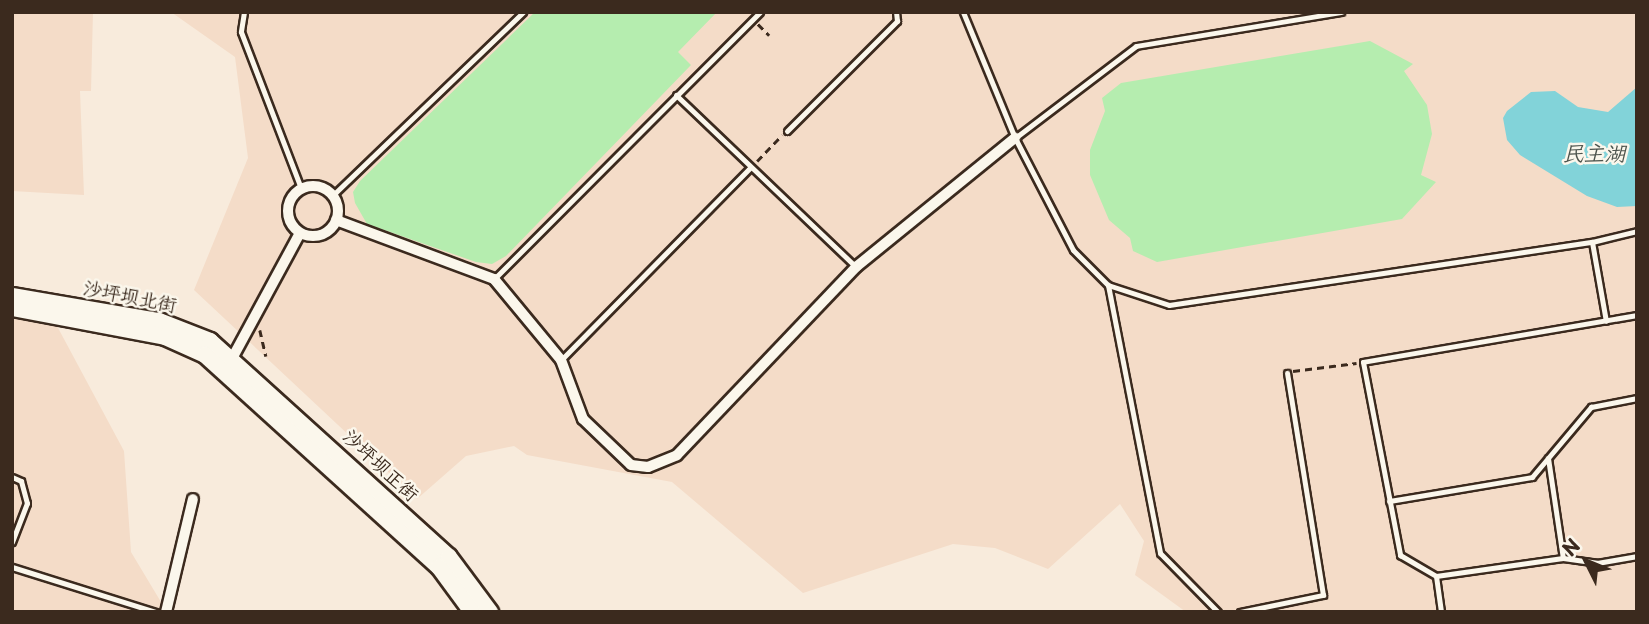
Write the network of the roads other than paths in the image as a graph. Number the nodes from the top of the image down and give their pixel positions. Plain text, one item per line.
1 (244, 12) edge
2 (523, 12) edge
3 (760, 12) edge
4 (896, 12) edge
5 (963, 12) edge
6 (1341, 12) edge
7 (676, 95) junction
8 (787, 131) road end
9 (1015, 138) junction
10 (750, 168) junction
11 (301, 188) junction
12 (332, 195) junction
13 (336, 220) junction
14 (1637, 231) edge
15 (300, 233) junction
16 (1592, 242) junction
17 (856, 267) junction
18 (494, 278) junction
19 (1108, 285) junction
20 (12, 296) edge
21 (12, 308) edge
22 (1637, 315) edge
23 (1606, 321) junction
24 (561, 360) junction
25 (230, 364) junction
26 (1287, 373) road end
27 (1637, 398) edge
28 (1548, 458) junction
29 (12, 477) edge
30 (193, 499) dead end
31 (1389, 501) junction
32 (12, 542) edge
33 (1637, 556) edge
34 (1563, 558) junction
35 (12, 567) edge
36 (1436, 576) junction
37 (1284, 603) junction
38 (156, 612) edge
39 (166, 612) edge
40 (472, 612) edge
41 (491, 612) edge
42 (1218, 612) edge
43 (1240, 612) edge
44 (1286, 612) edge
45 (1441, 612) edge

1 - 11 lane
2 - 12 lane
3 - 7 lane
4 - 8 lane
5 - 9 lane
6 - 9 lane
7 - 10 lane
7 - 18 lane
9 - 17 street
9 - 19 lane
10 - 17 lane
10 - 24 lane
11 - 12 street
11 - 15 street
12 - 13 street
13 - 15 street
13 - 18 street
14 - 16 lane
15 - 25 street
16 - 19 lane
16 - 23 lane
17 - 24 street
18 - 24 street
19 - 42 lane
20 - 25 main road, 沙坪坝北街
21 - 25 main road, 沙坪坝北街
22 - 23 lane
23 - 31 lane
25 - 40 main road, 沙坪坝正街
25 - 41 main road, 沙坪坝正街
26 - 37 lane
27 - 28 lane
28 - 31 lane
28 - 34 lane
29 - 32 lane
30 - 39 street
31 - 36 lane
33 - 34 lane
34 - 36 lane
35 - 38 lane
36 - 45 lane
37 - 43 lane
37 - 44 lane

